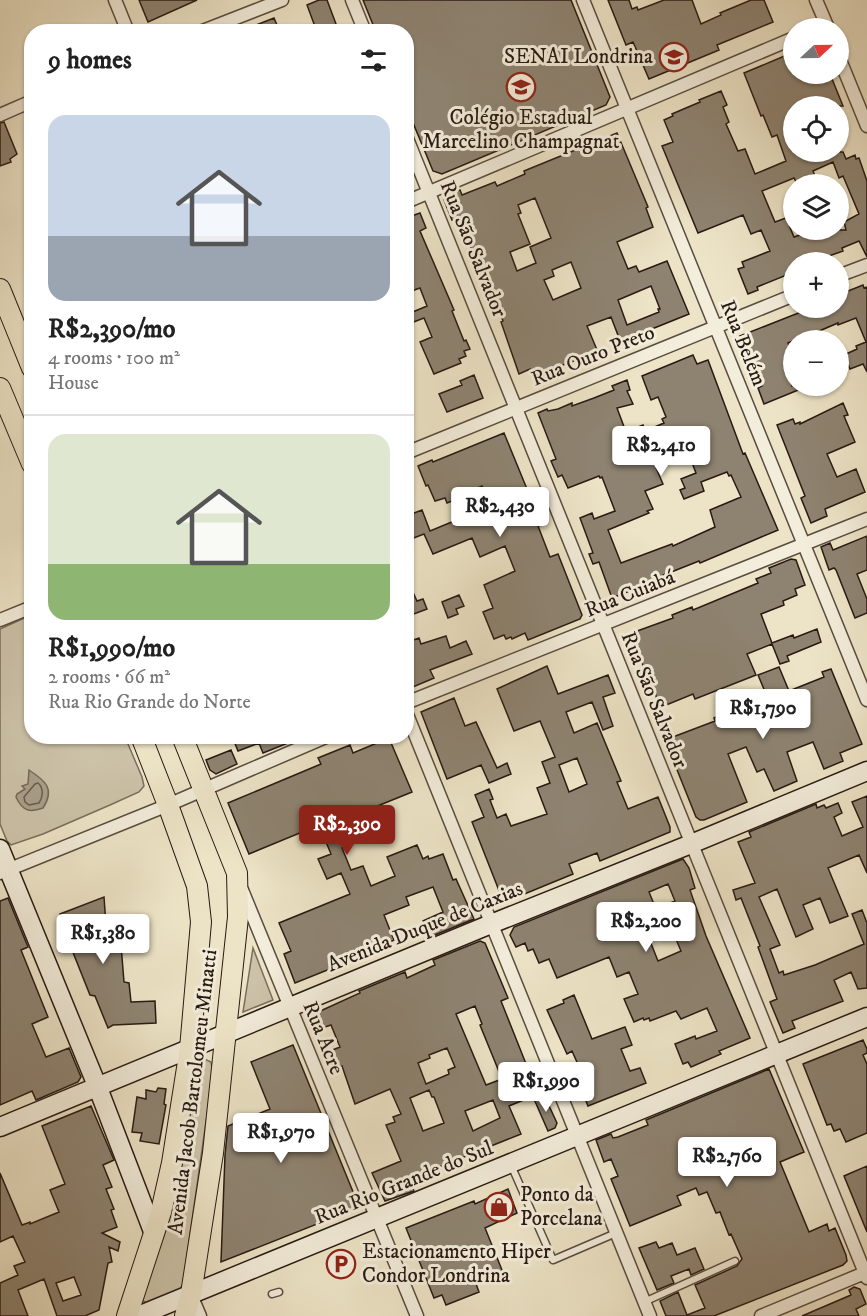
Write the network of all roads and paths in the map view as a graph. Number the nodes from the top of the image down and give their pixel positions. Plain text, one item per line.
1 (115, 0) edge
2 (282, 0) edge
3 (352, 0) edge
4 (583, 0) edge
5 (816, 0) edge
6 (821, 18) edge
7 (125, 24) edge
8 (220, 24) edge
9 (362, 24) edge
10 (783, 43) edge
11 (849, 82) edge
12 (24, 104) edge
13 (627, 108) junction
14 (0, 114) edge
15 (867, 126) edge
16 (414, 156) edge
17 (429, 193) junction
18 (414, 199) edge
19 (867, 265) edge
20 (849, 272) edge
21 (0, 289) edge
22 (783, 300) edge
23 (716, 327) junction
24 (24, 347) edge
25 (0, 388) edge
26 (516, 408) junction
27 (24, 445) edge
28 (414, 450) edge
29 (867, 519) edge
30 (804, 545) junction
31 (24, 610) edge
32 (0, 620) edge
33 (603, 625) junction
34 (414, 700) edge
35 (867, 700) edge
36 (414, 732) edge
37 (144, 744) edge
38 (185, 744) edge
39 (309, 744) edge
40 (867, 771) edge
41 (204, 789) junction
42 (168, 805) junction
43 (691, 844) junction
44 (0, 849) edge
45 (4, 871) edge
46 (237, 873) junction
47 (491, 924) junction
48 (289, 1008) junction
49 (867, 1017) edge
50 (224, 1035) junction
51 (190, 1049) junction
52 (776, 1055) junction
53 (98, 1088) junction
54 (0, 1127) edge
55 (578, 1136) junction
56 (510, 1164) junction
57 (377, 1218) junction
58 (617, 1233) junction
59 (154, 1234) junction
60 (735, 1260) dead end
61 (866, 1274) edge
62 (279, 1292) dead end
63 (191, 1294) junction
64 (272, 1294) dead end
65 (644, 1302) junction
66 (126, 1316) edge
67 (138, 1316) edge
68 (185, 1316) edge
69 (200, 1316) edge
70 (417, 1316) edge
71 (650, 1316) edge
72 (761, 1316) edge

1 - 7 street
2 - 8 street
3 - 9 street
4 - 13 street, Rua Belém
5 - 6 street
10 - 13 street
11 - 15 street
12 - 14 street
13 - 17 street
13 - 23 street, Rua Belém
16 - 17 street, Rua São Salvador
17 - 18 street
17 - 26 street, Rua São Salvador
19 - 20 street
21 - 24 main road
22 - 23 street, Rua Ouro Preto
23 - 26 street, Rua Ouro Preto
23 - 30 street, Rua Belém
25 - 27 main road
26 - 28 street, Rua Ouro Preto
26 - 33 street, Rua São Salvador
29 - 30 street, Rua Cuiabá
30 - 33 street, Rua Cuiabá
30 - 35 street, Rua Belém
31 - 32 street
33 - 34 street, Rua Cuiabá
33 - 43 street, Rua São Salvador
36 - 47 street
37 - 42 main road, Avenida Jacob Bartolomeu Minatti
38 - 41 main road
39 - 41 street
40 - 43 street, Avenida Duque de Caxias
41 - 42 street
41 - 46 main road
42 - 45 street
42 - 51 main road, Avenida Jacob Bartolomeu Minatti
43 - 47 street, Avenida Duque de Caxias
43 - 52 street, Rua São Salvador
44 - 45 street
45 - 53 street
46 - 48 street, Rua Acre
46 - 50 main road, Avenida Jacob Bartolomeu Minatti
47 - 48 street, Avenida Duque de Caxias
47 - 55 street
48 - 50 street, Avenida Duque de Caxias
48 - 57 street, Rua Acre
49 - 52 street, Rua Rio Grande do Sul
50 - 51 street, Avenida Duque de Caxias
50 - 63 main road, Avenida Jacob Bartolomeu Minatti
51 - 53 street, Avenida Duque de Caxias
51 - 59 main road, Avenida Jacob Bartolomeu Minatti
52 - 55 street, Rua Rio Grande do Sul
52 - 61 street, Rua São Salvador
53 - 54 street, Avenida Duque de Caxias
53 - 59 street
55 - 56 street, Rua Rio Grande do Sul
55 - 58 street
56 - 57 street, Rua Rio Grande do Sul
56 - 58 lane
57 - 63 street, Rua Rio Grande do Sul
57 - 70 street, Rua Acre
58 - 65 street
59 - 66 main road, Avenida Jacob Bartolomeu Minatti
60 - 65 lane
61 - 72 street
62 - 64 lane
63 - 67 street, Rua Rio Grande do Sul
63 - 68 main road, Avenida Jacob Bartolomeu Minatti
63 - 69 street
65 - 71 street

